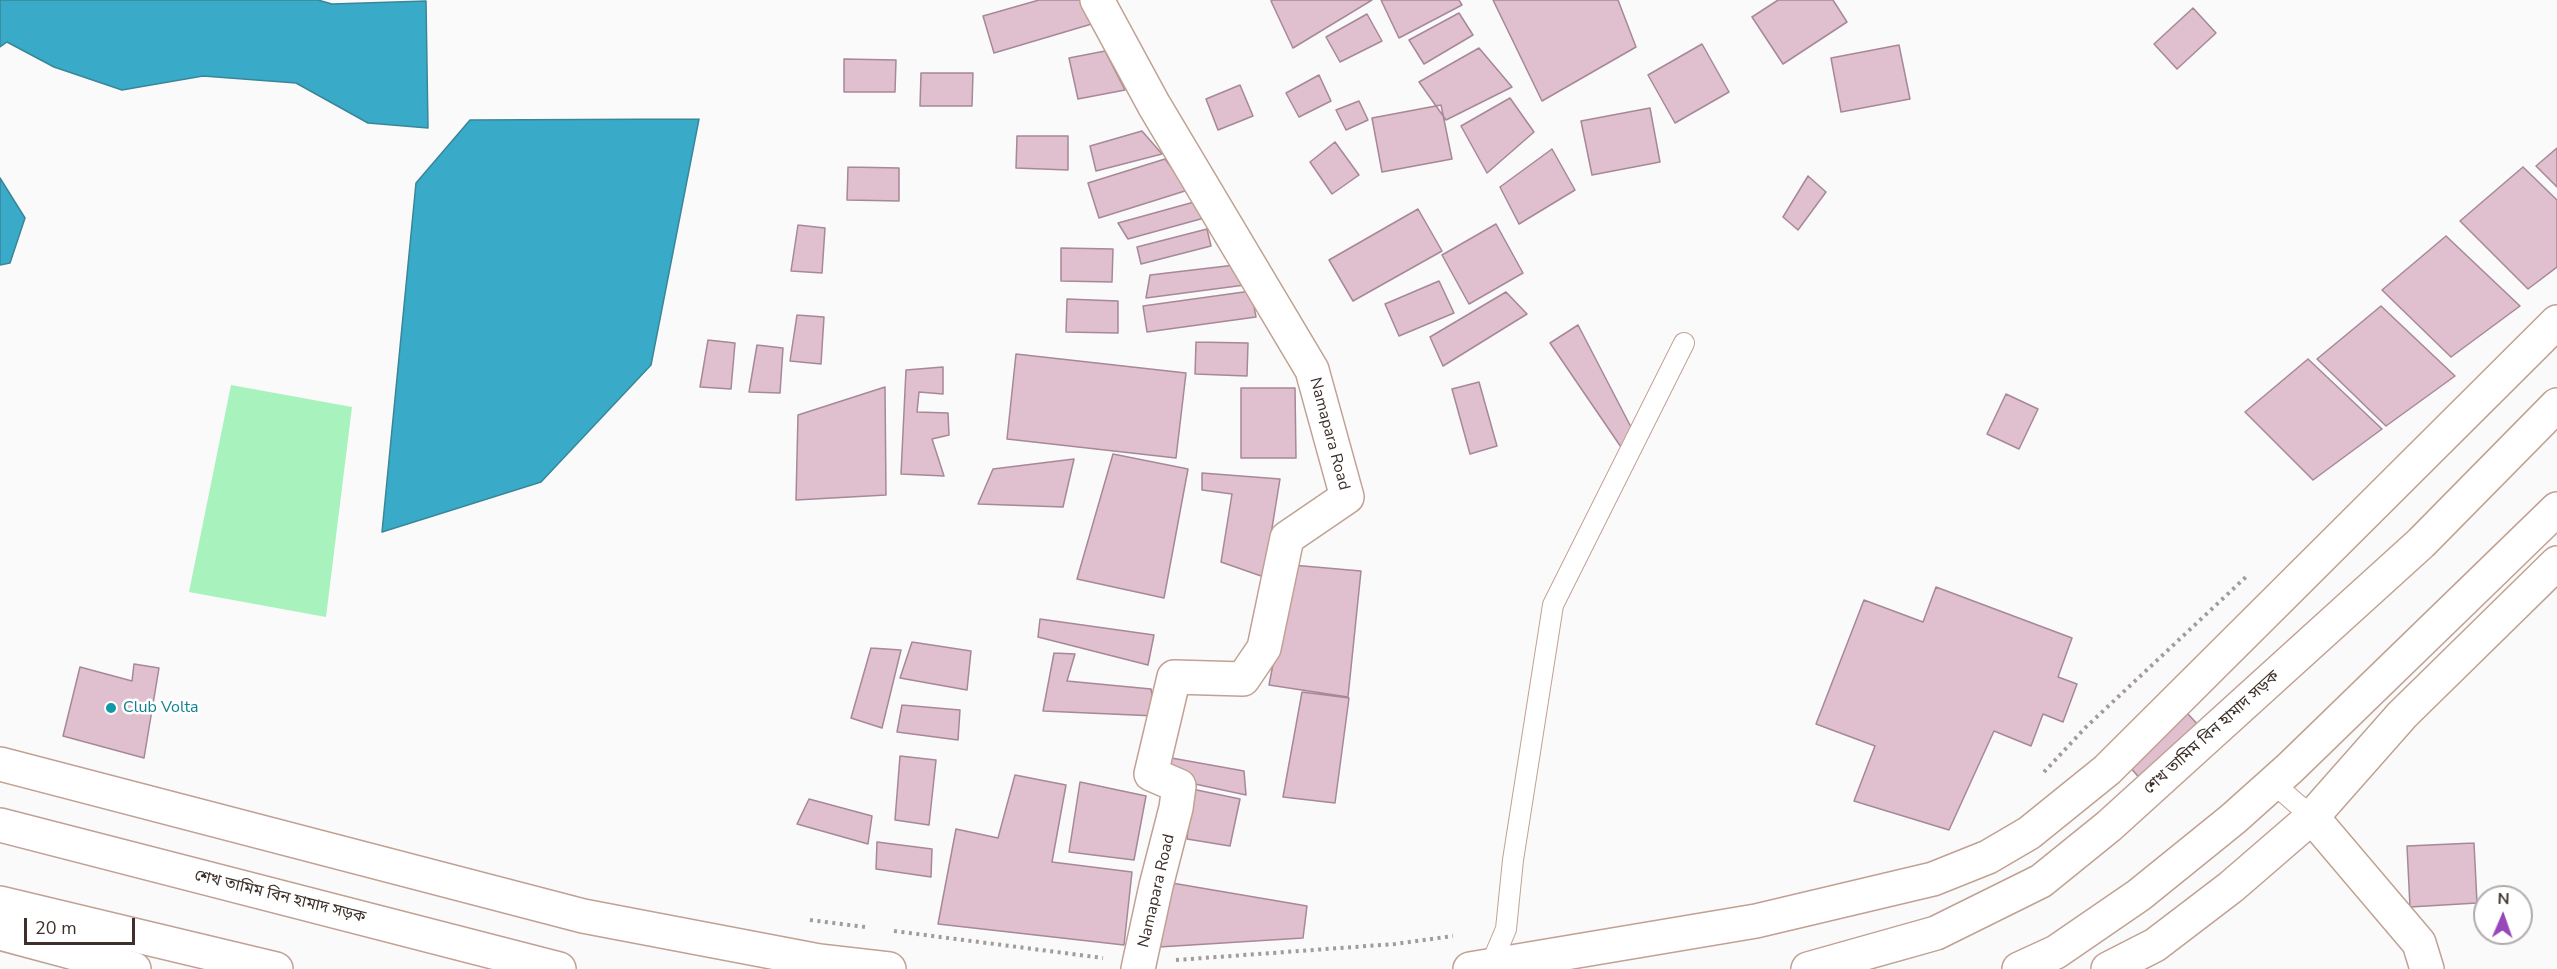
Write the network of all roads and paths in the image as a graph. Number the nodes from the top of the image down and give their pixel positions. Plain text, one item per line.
1 (1097, 0) edge
2 (2557, 322) edge
3 (1684, 343) dead end
4 (2557, 405) edge
5 (2557, 509) edge
6 (2557, 563) edge
7 (2248, 575) dead end
8 (0, 764) edge
9 (2041, 776) dead end
10 (2273, 783) junction
11 (2312, 817) junction
12 (0, 825) edge
13 (0, 903) edge
14 (805, 920) dead end
15 (876, 929) dead end
16 (1506, 929) junction
17 (888, 930) dead end
18 (0, 933) edge
19 (1139, 966) edge
20 (1482, 968) edge
21 (134, 969) edge
22 (276, 969) edge
23 (559, 969) edge
24 (889, 969) edge
25 (1808, 969) edge
26 (2019, 969) edge
27 (2108, 969) edge
28 (2427, 969) edge

1 - 19 main road, Namapara Road
2 - 20 main road
3 - 16 lane
4 - 25 main road, শেখ তামিম বিন হামাদ সড়ক
5 - 10 main road
6 - 11 main road
7 - 9 path
8 - 24 main road
10 - 11 lane
10 - 26 main road
11 - 27 main road
11 - 28 main road
12 - 23 main road, শেখ তামিম বিন হামাদ সড়ক
13 - 22 main road
14 - 15 path
16 - 19 path
16 - 20 lane
17 - 19 path
18 - 21 main road

